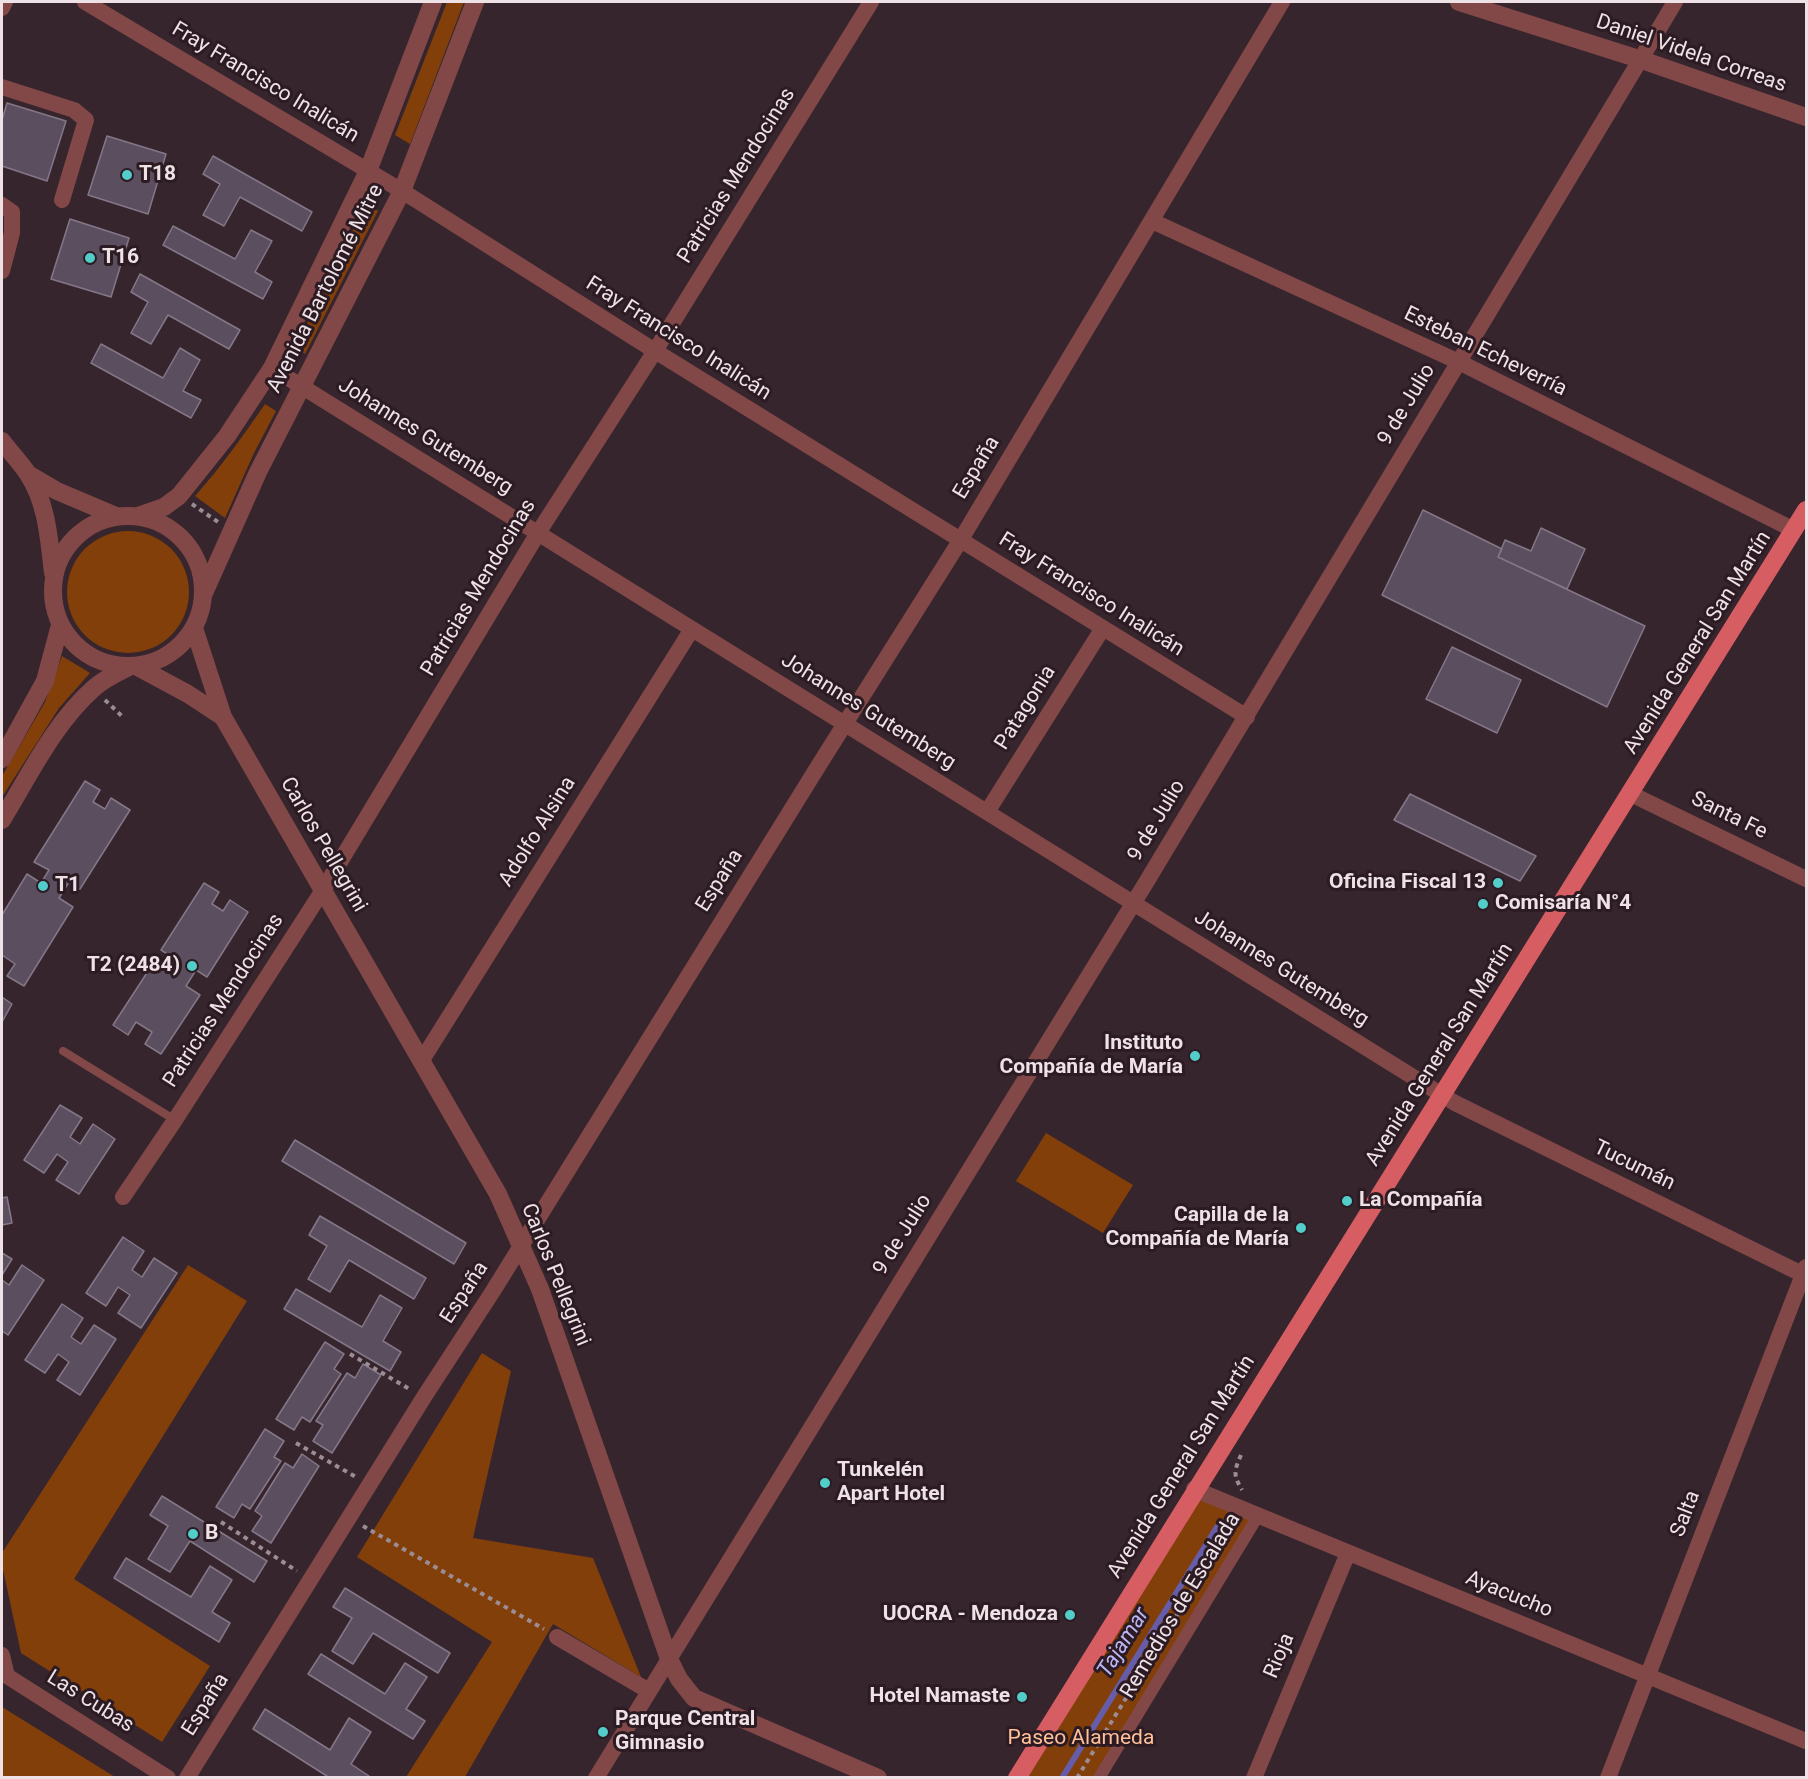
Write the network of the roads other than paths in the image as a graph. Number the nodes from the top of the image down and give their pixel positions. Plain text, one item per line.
1 (6, 2) edge
2 (85, 2) edge
3 (433, 2) edge
4 (475, 2) edge
5 (872, 2) edge
6 (1282, 2) edge
7 (1459, 2) edge
8 (1676, 2) edge
9 (2, 8) edge
10 (1639, 59) junction
11 (2, 87) edge
12 (1806, 117) edge
13 (368, 171) junction
14 (402, 191) junction
15 (62, 200) dead end
16 (2, 206) edge
17 (1152, 221) junction
18 (2, 271) edge
19 (655, 351) junction
20 (1459, 362) junction
21 (272, 368) junction
22 (301, 386) junction
23 (2, 441) edge
24 (28, 474) junction
25 (1806, 510) edge
26 (116, 516) junction
27 (138, 516) junction
28 (538, 533) junction
29 (1800, 533) edge
30 (960, 540) junction
31 (54, 576) junction
32 (204, 593) junction
33 (60, 625) junction
34 (194, 628) junction
35 (1103, 628) junction
36 (692, 629) junction
37 (132, 666) junction
38 (223, 717) junction
39 (1247, 717) junction
40 (844, 724) junction
41 (2, 759) edge
42 (1632, 794) junction
43 (987, 812) junction
44 (2, 820) edge
45 (1806, 879) edge
46 (322, 890) junction
47 (1133, 903) junction
48 (63, 1051) dead end
49 (422, 1060) junction
50 (1442, 1095) junction
51 (175, 1120) junction
52 (123, 1197) dead end
53 (522, 1245) junction
54 (1806, 1272) edge
55 (1194, 1489) junction
56 (1258, 1516) junction
57 (1348, 1553) junction
58 (558, 1637) road end
59 (2, 1654) edge
60 (669, 1659) junction
61 (1648, 1676) junction
62 (649, 1691) junction
63 (1806, 1741) edge
64 (168, 1778) edge
65 (187, 1778) edge
66 (596, 1778) edge
67 (879, 1778) edge
68 (1017, 1778) edge
69 (1099, 1778) edge
70 (1254, 1778) edge
71 (1608, 1778) edge

1 - 9 street
2 - 13 street, Fray Francisco Inalicán
3 - 13 street, Avenida Bartolomé Mitre
4 - 14 street, Avenida Bartolomé Mitre
5 - 19 street, Patricias Mendocinas
6 - 17 street, España
7 - 10 street, Daniel Videla Correas
8 - 10 street, 9 de Julio
10 - 12 street, Daniel Videla Correas
10 - 20 street, 9 de Julio
11 - 15 street
13 - 14 street, Fray Francisco Inalicán
13 - 21 street, Avenida Bartolomé Mitre
14 - 19 street, Fray Francisco Inalicán
14 - 22 street, Avenida Bartolomé Mitre
16 - 18 street
17 - 20 street, Esteban Echeverría
17 - 30 street, España
19 - 28 street, Patricias Mendocinas
19 - 30 street, Fray Francisco Inalicán
20 - 29 street, Esteban Echeverría
20 - 39 street, 9 de Julio
21 - 22 street, Johannes Gutemberg
21 - 27 street, Avenida Bartolomé Mitre
22 - 28 street, Johannes Gutemberg
22 - 32 street, Avenida Bartolomé Mitre
23 - 24 street
24 - 26 street
24 - 31 street
25 - 29 main road, Avenida General San Martín
26 - 27 street
26 - 31 street
27 - 32 street
28 - 36 street, Johannes Gutemberg
28 - 46 street, Patricias Mendocinas
29 - 42 main road, Avenida General San Martín
30 - 35 street, Fray Francisco Inalicán
30 - 40 street, España
31 - 33 street
32 - 34 street
33 - 37 street
33 - 41 street
34 - 37 street
34 - 38 street, Carlos Pellegrini
35 - 39 street, Fray Francisco Inalicán
35 - 43 street, Patagonia
36 - 40 street, Johannes Gutemberg
36 - 49 street, Adolfo Alsina
37 - 38 street, Carlos Pellegrini
37 - 44 street
38 - 46 street, Carlos Pellegrini
39 - 47 street, 9 de Julio
40 - 43 street, Johannes Gutemberg
40 - 53 street, España
42 - 45 street, Santa Fe
42 - 50 main road, Avenida General San Martín
43 - 47 street, Johannes Gutemberg
46 - 49 street, Carlos Pellegrini
46 - 51 street, Patricias Mendocinas
47 - 50 street, Johannes Gutemberg
47 - 60 street, 9 de Julio
48 - 51 lane
49 - 53 street, Carlos Pellegrini
50 - 54 street, Tucumán
50 - 55 main road, Avenida General San Martín
51 - 52 street, Patricias Mendocinas
53 - 60 street, Carlos Pellegrini
53 - 65 street, España
54 - 61 street, Salta
55 - 56 street, Ayacucho
55 - 68 main road, Avenida General San Martín
56 - 57 street, Ayacucho
56 - 69 street, Remedios de Escalada
57 - 61 street, Ayacucho
57 - 70 street, Rioja
58 - 62 street
59 - 64 street, Las Cubas
60 - 62 street, 9 de Julio
60 - 67 street, Carlos Pellegrini
61 - 63 street, Ayacucho
61 - 71 street, Salta
62 - 66 street

